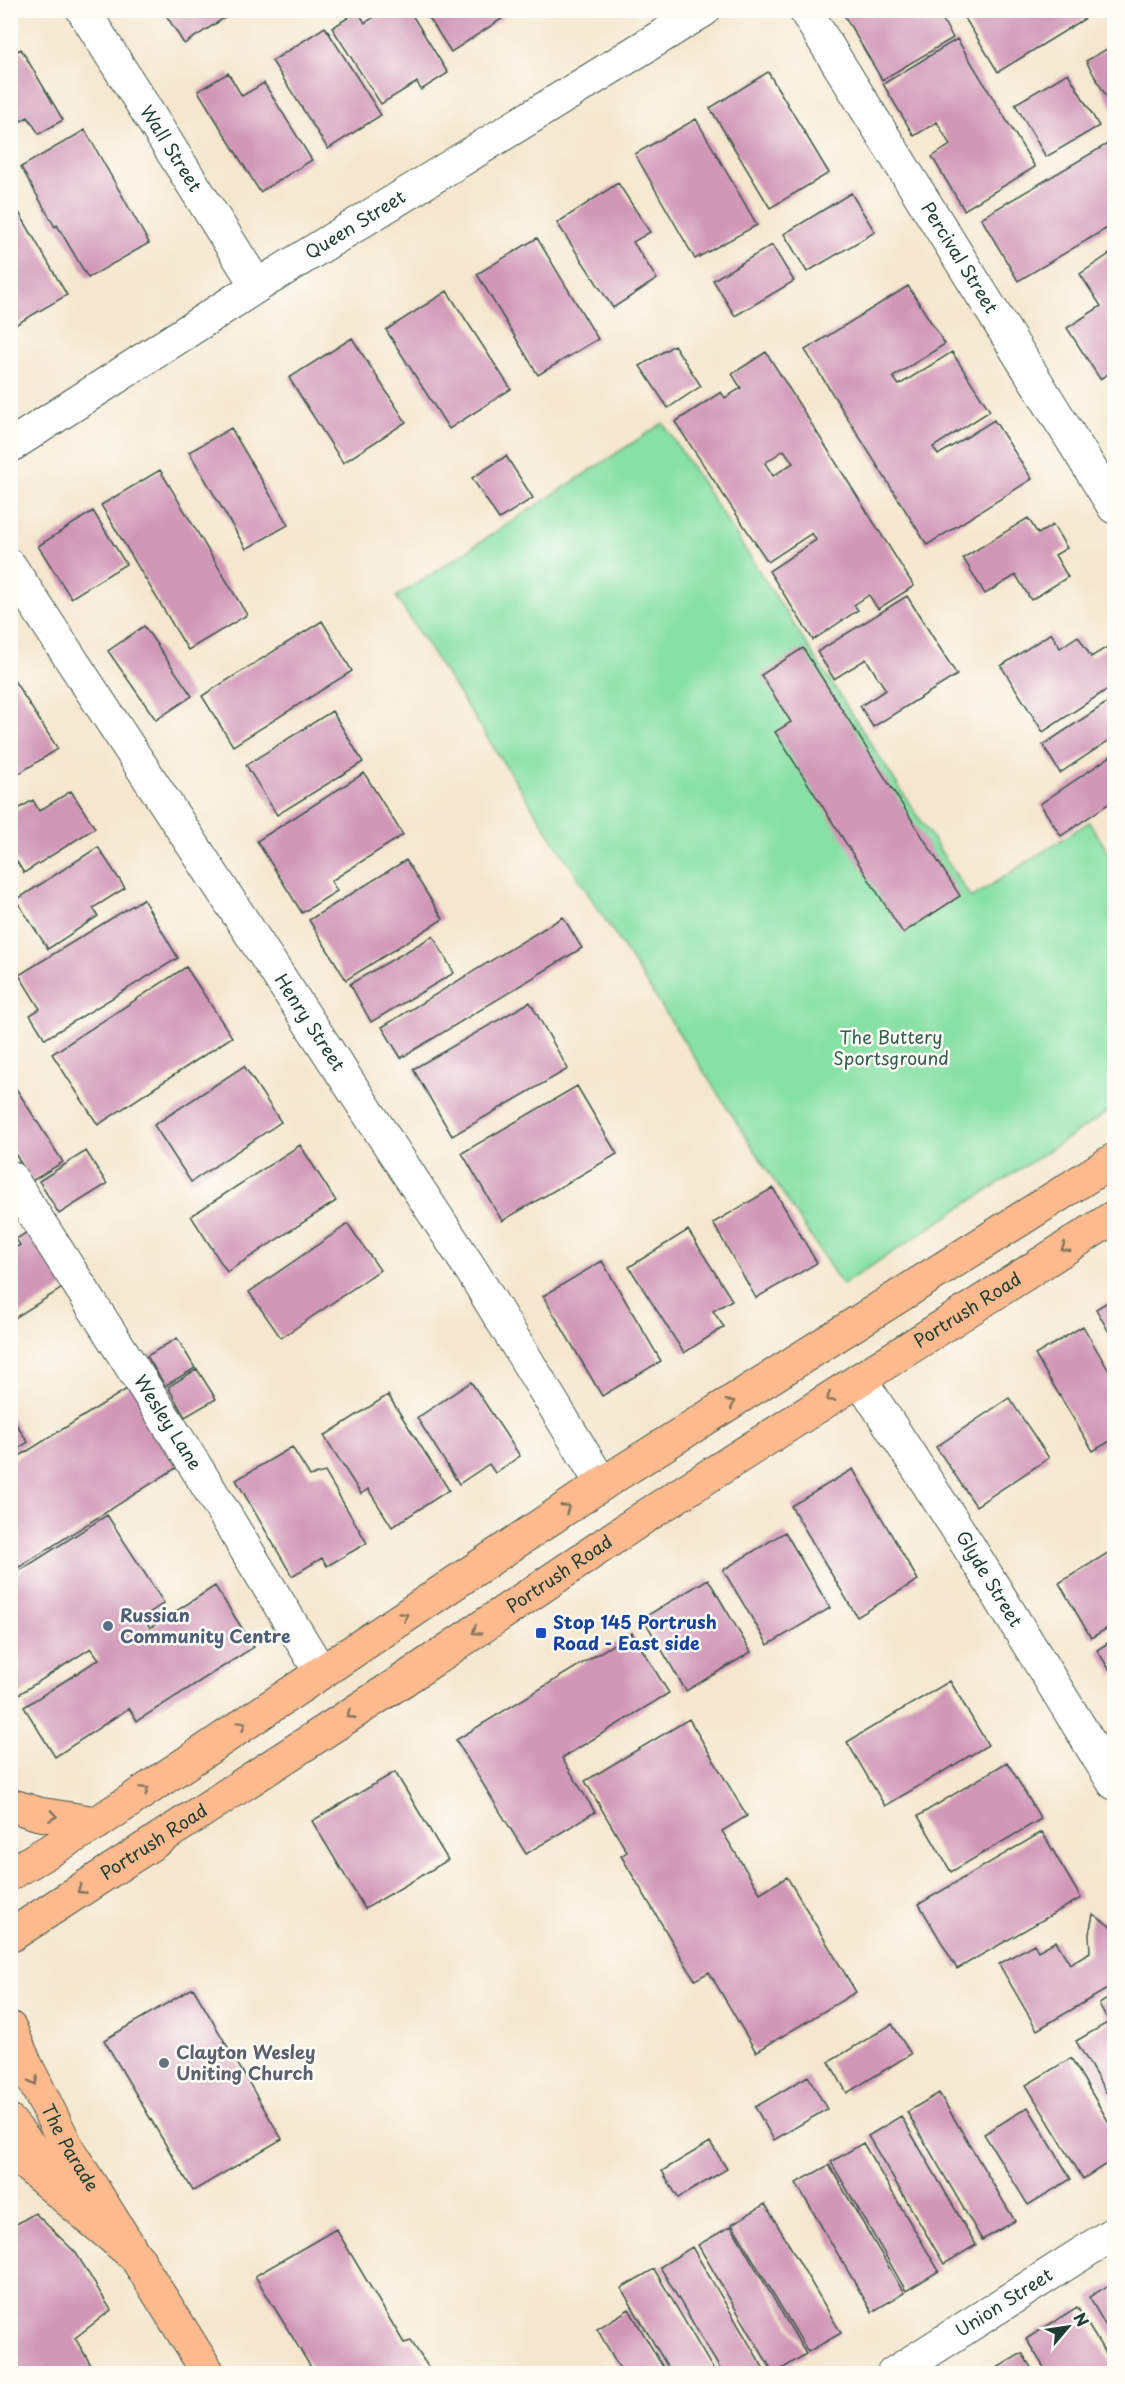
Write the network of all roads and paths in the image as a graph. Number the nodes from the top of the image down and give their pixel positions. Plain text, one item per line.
1 (83, 10) edge
2 (704, 10) edge
3 (805, 10) edge
4 (257, 286) junction
5 (10, 446) edge
6 (1114, 507) edge
7 (10, 566) edge
8 (1114, 1160) edge
9 (10, 1177) edge
10 (1114, 1217) edge
11 (860, 1379) junction
12 (602, 1484) junction
13 (320, 1671) junction
14 (1114, 1783) edge
15 (10, 1805) edge
16 (97, 1823) junction
17 (10, 1874) edge
18 (10, 1936) edge
19 (10, 2028) edge
20 (10, 2122) edge
21 (10, 2151) edge
22 (1114, 2233) edge
23 (139, 2260) junction
24 (209, 2373) edge
25 (892, 2373) edge

1 - 4 street, Wall Street
2 - 4 street, Queen Street
3 - 6 street, Percival Street
4 - 5 street, Queen Street
7 - 12 street, Henry Street
12 -> 8 main road
9 - 13 street, Wesley Lane
10 -> 11 main road, Portrush Road
11 - 14 street, Glyde Street
11 -> 18 main road, Portrush Road
13 -> 12 main road
16 -> 13 main road
15 -> 16 main road
16 - 17 main road
19 -> 23 main road, The Parade
20 - 23 main road, The Parade
21 - 23 main road
22 - 25 street, Union Street
23 - 24 main road, The Parade

